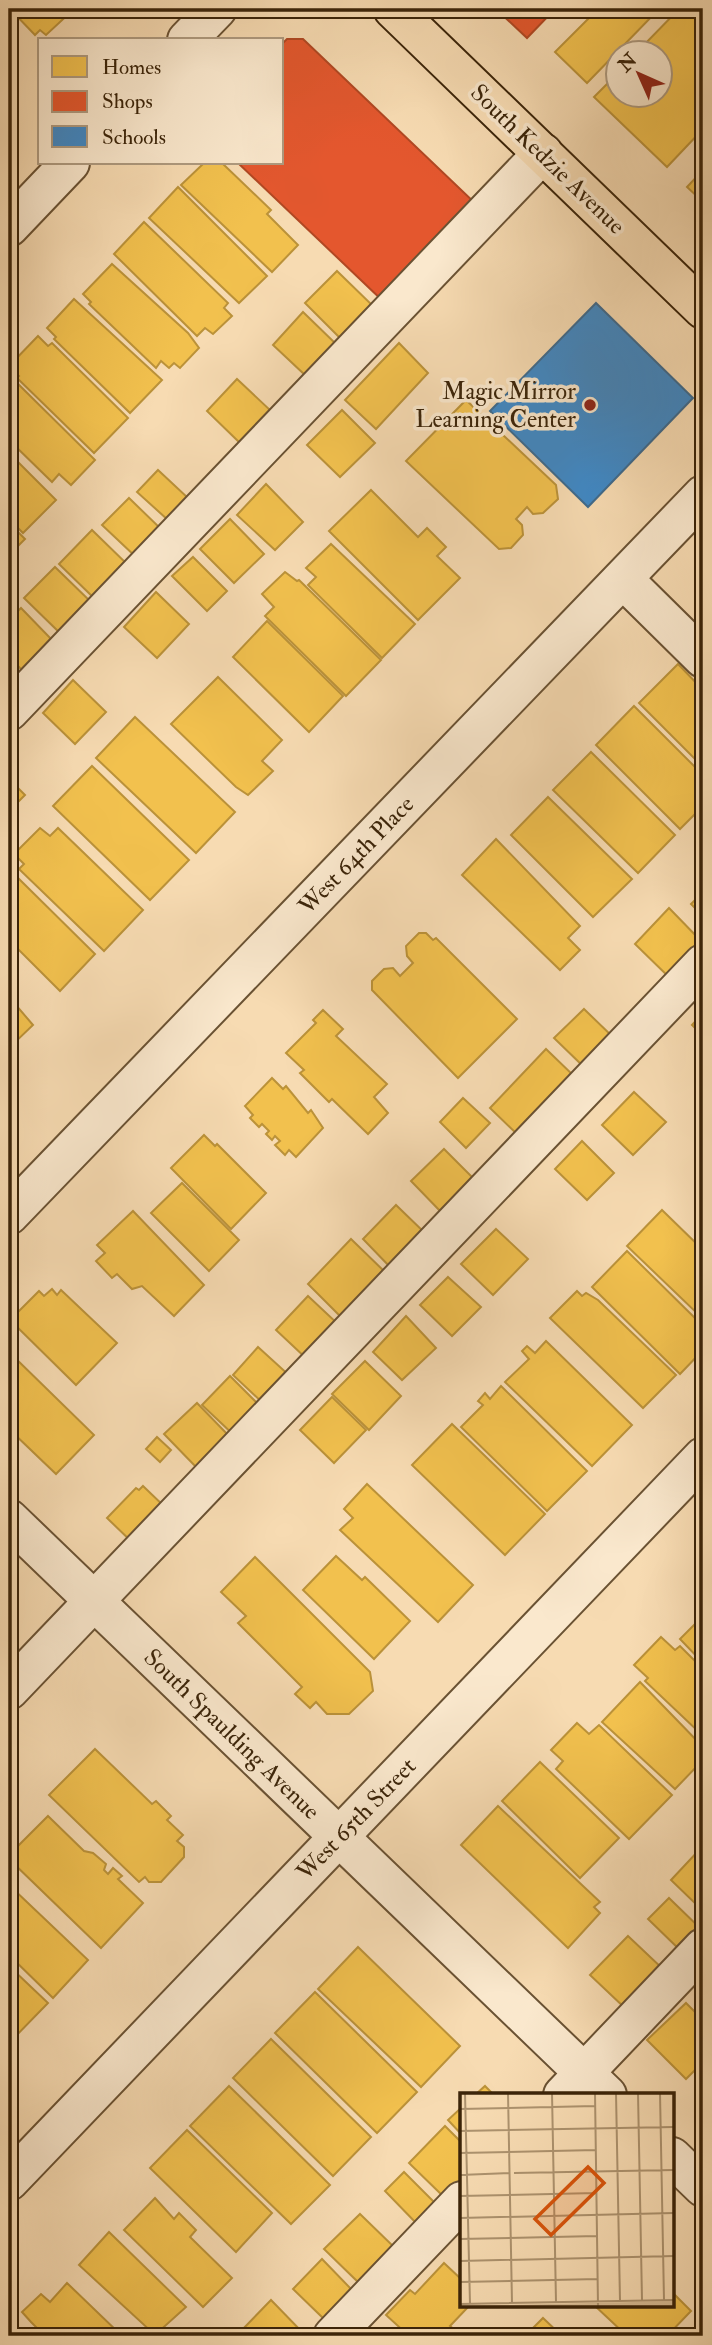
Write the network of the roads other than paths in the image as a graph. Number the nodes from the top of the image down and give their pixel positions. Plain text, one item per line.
1 (217, 9) edge
2 (393, 9) edge
3 (189, 38) edge
4 (543, 153) junction
5 (69, 164) edge
6 (9, 227) edge
7 (703, 309) edge
8 (701, 503) edge
9 (623, 579) junction
10 (703, 658) edge
11 (9, 711) edge
12 (703, 964) edge
13 (9, 1215) edge
14 (703, 1457) edge
15 (9, 1519) edge
16 (94, 1601) junction
17 (9, 1690) edge
18 (339, 1837) junction
19 (703, 1948) edge
20 (585, 2087) edge
21 (674, 2159) edge
22 (9, 2182) edge
23 (703, 2187) edge
24 (460, 2203) edge
25 (333, 2336) edge

1 - 3 street
2 - 4 main road, South Kedzie Avenue
4 - 7 main road, South Kedzie Avenue
4 - 11 street
5 - 6 street
8 - 9 street, West 64th Place
9 - 10 street
9 - 13 street, West 64th Place
12 - 16 street
14 - 18 street, West 65th Street
15 - 16 street, South Spaulding Avenue
16 - 17 street
16 - 18 street, South Spaulding Avenue
18 - 20 street, South Spaulding Avenue
18 - 22 street, West 65th Street
19 - 20 street
21 - 23 street
24 - 25 street

